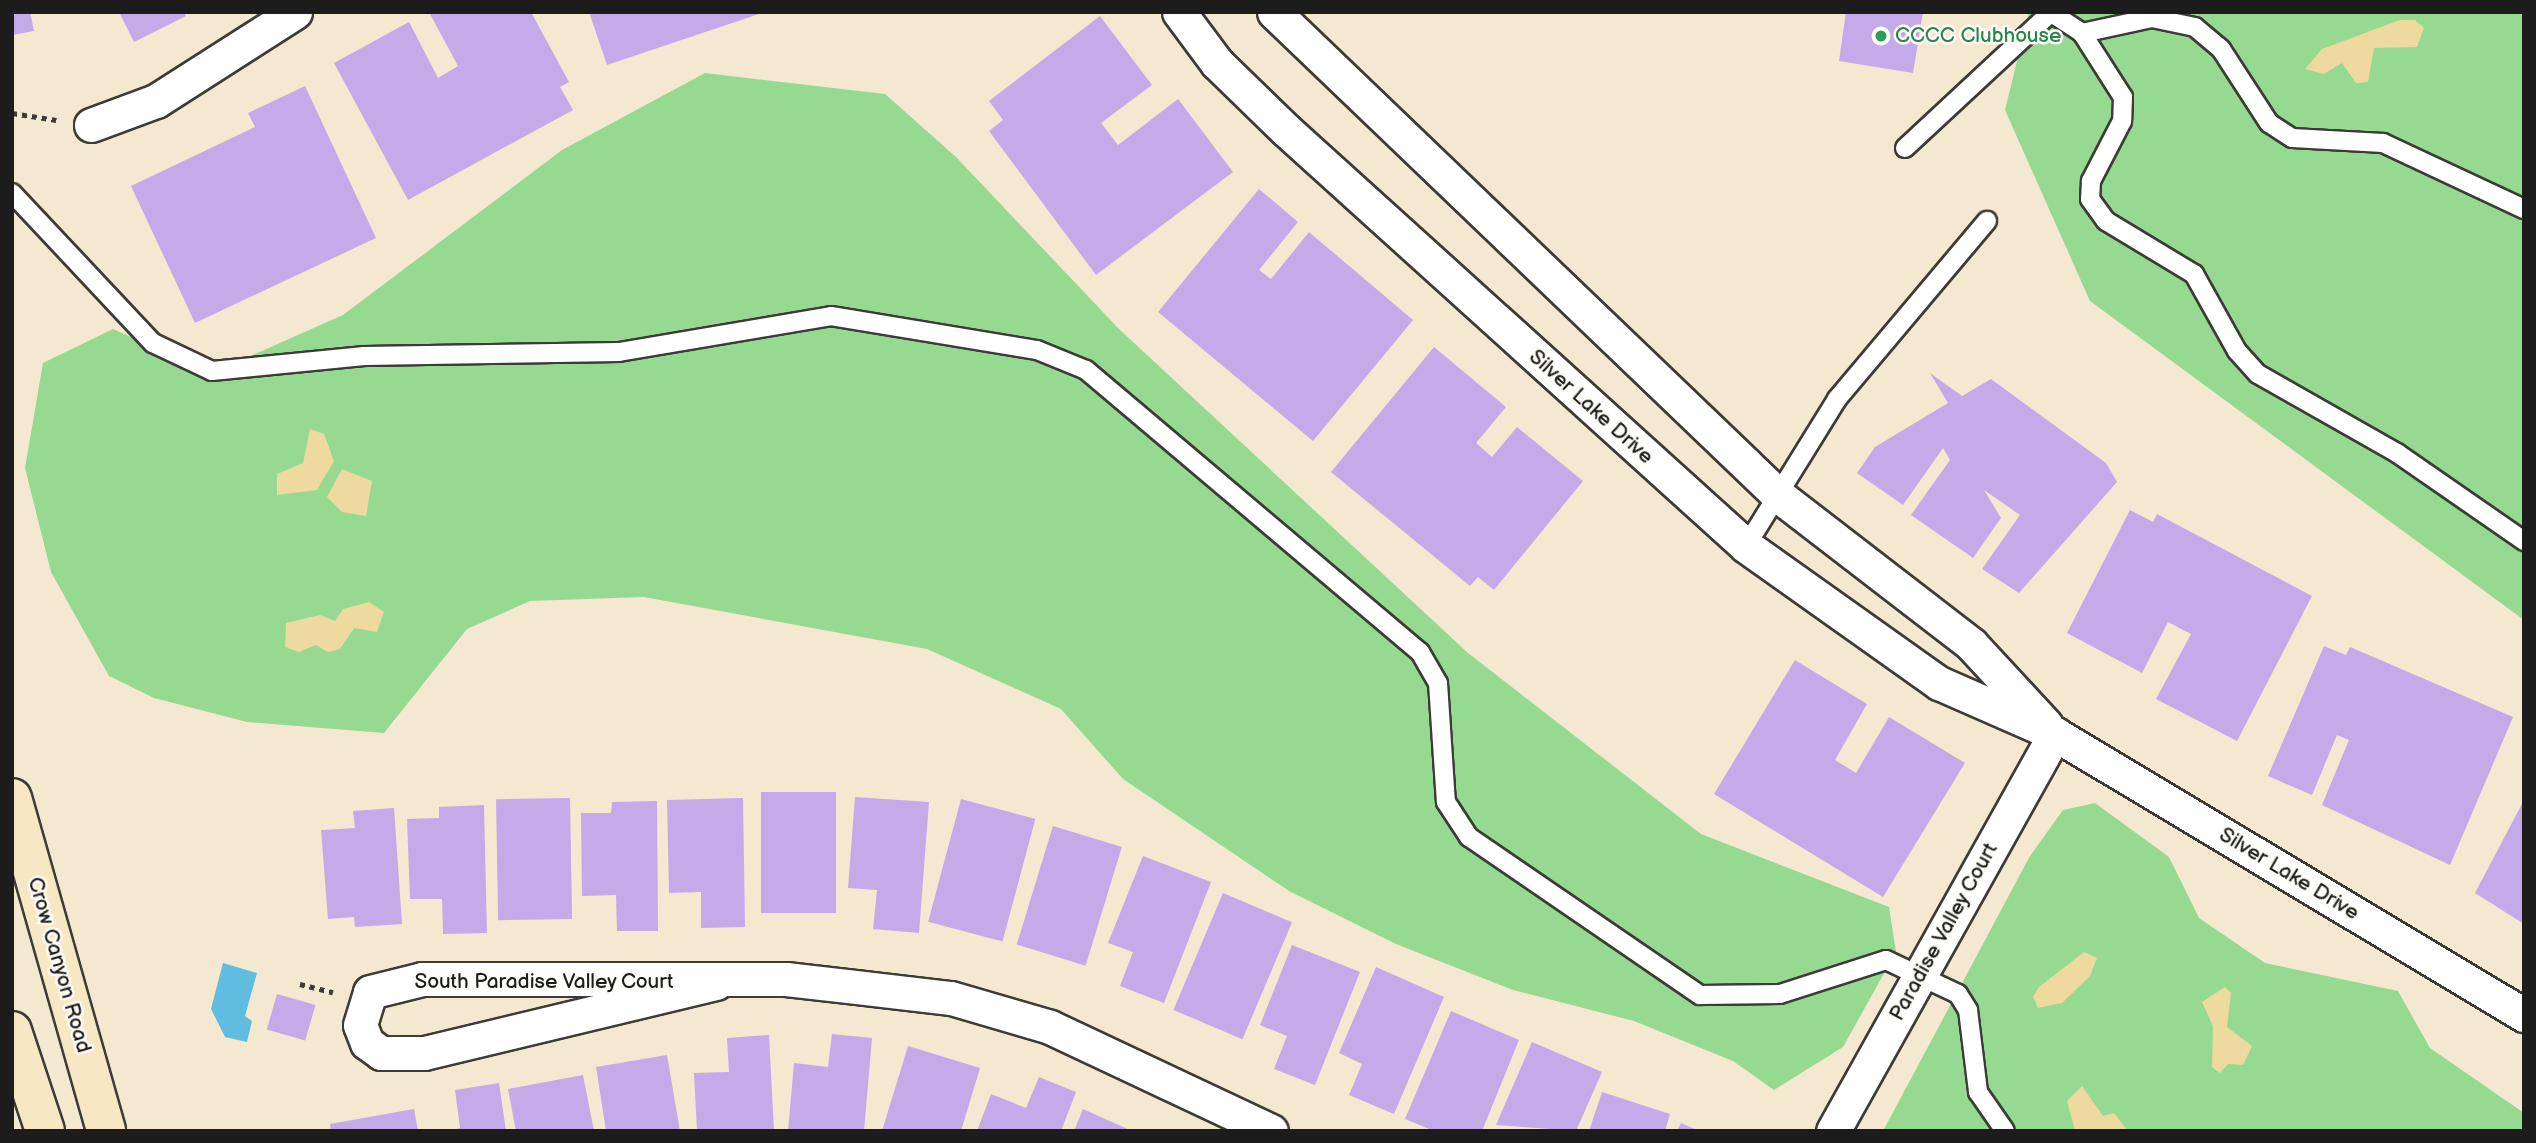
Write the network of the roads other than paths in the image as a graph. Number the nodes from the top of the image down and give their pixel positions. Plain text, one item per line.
1 (295, 12) edge
2 (1179, 12) edge
3 (1274, 12) edge
4 (2050, 13) edge
5 (2082, 33) junction
6 (91, 125) road end
7 (1905, 148) dead end
8 (12, 193) edge
9 (2524, 209) edge
10 (1987, 221) dead end
11 (1779, 496) junction
12 (2524, 541) edge
13 (1746, 546) junction
14 (2055, 734) junction
15 (12, 798) edge
16 (1921, 974) junction
17 (716, 983) junction
18 (2524, 1015) edge
19 (12, 1031) edge
20 (45, 1131) edge
21 (106, 1131) edge
22 (1271, 1131) edge
23 (1833, 1131) edge
24 (2005, 1131) edge

1 - 6 street
2 - 13 street, Silver Lake Drive
3 - 11 street, Silver Lake Drive
4 - 5 lane
4 - 7 lane
5 - 9 lane
5 - 12 lane
8 - 16 lane
10 - 11 lane
11 - 13 lane
11 - 14 street, Silver Lake Drive
13 - 14 street, Silver Lake Drive
14 - 16 street, Paradise Valley Court
14 - 18 street, Silver Lake Drive
15 - 21 main road, Crow Canyon Road
16 - 23 street, Paradise Valley Court
16 - 24 lane
17 - 17 street, South Paradise Valley Court
17 - 22 street, South Paradise Valley Court
19 - 20 main road

